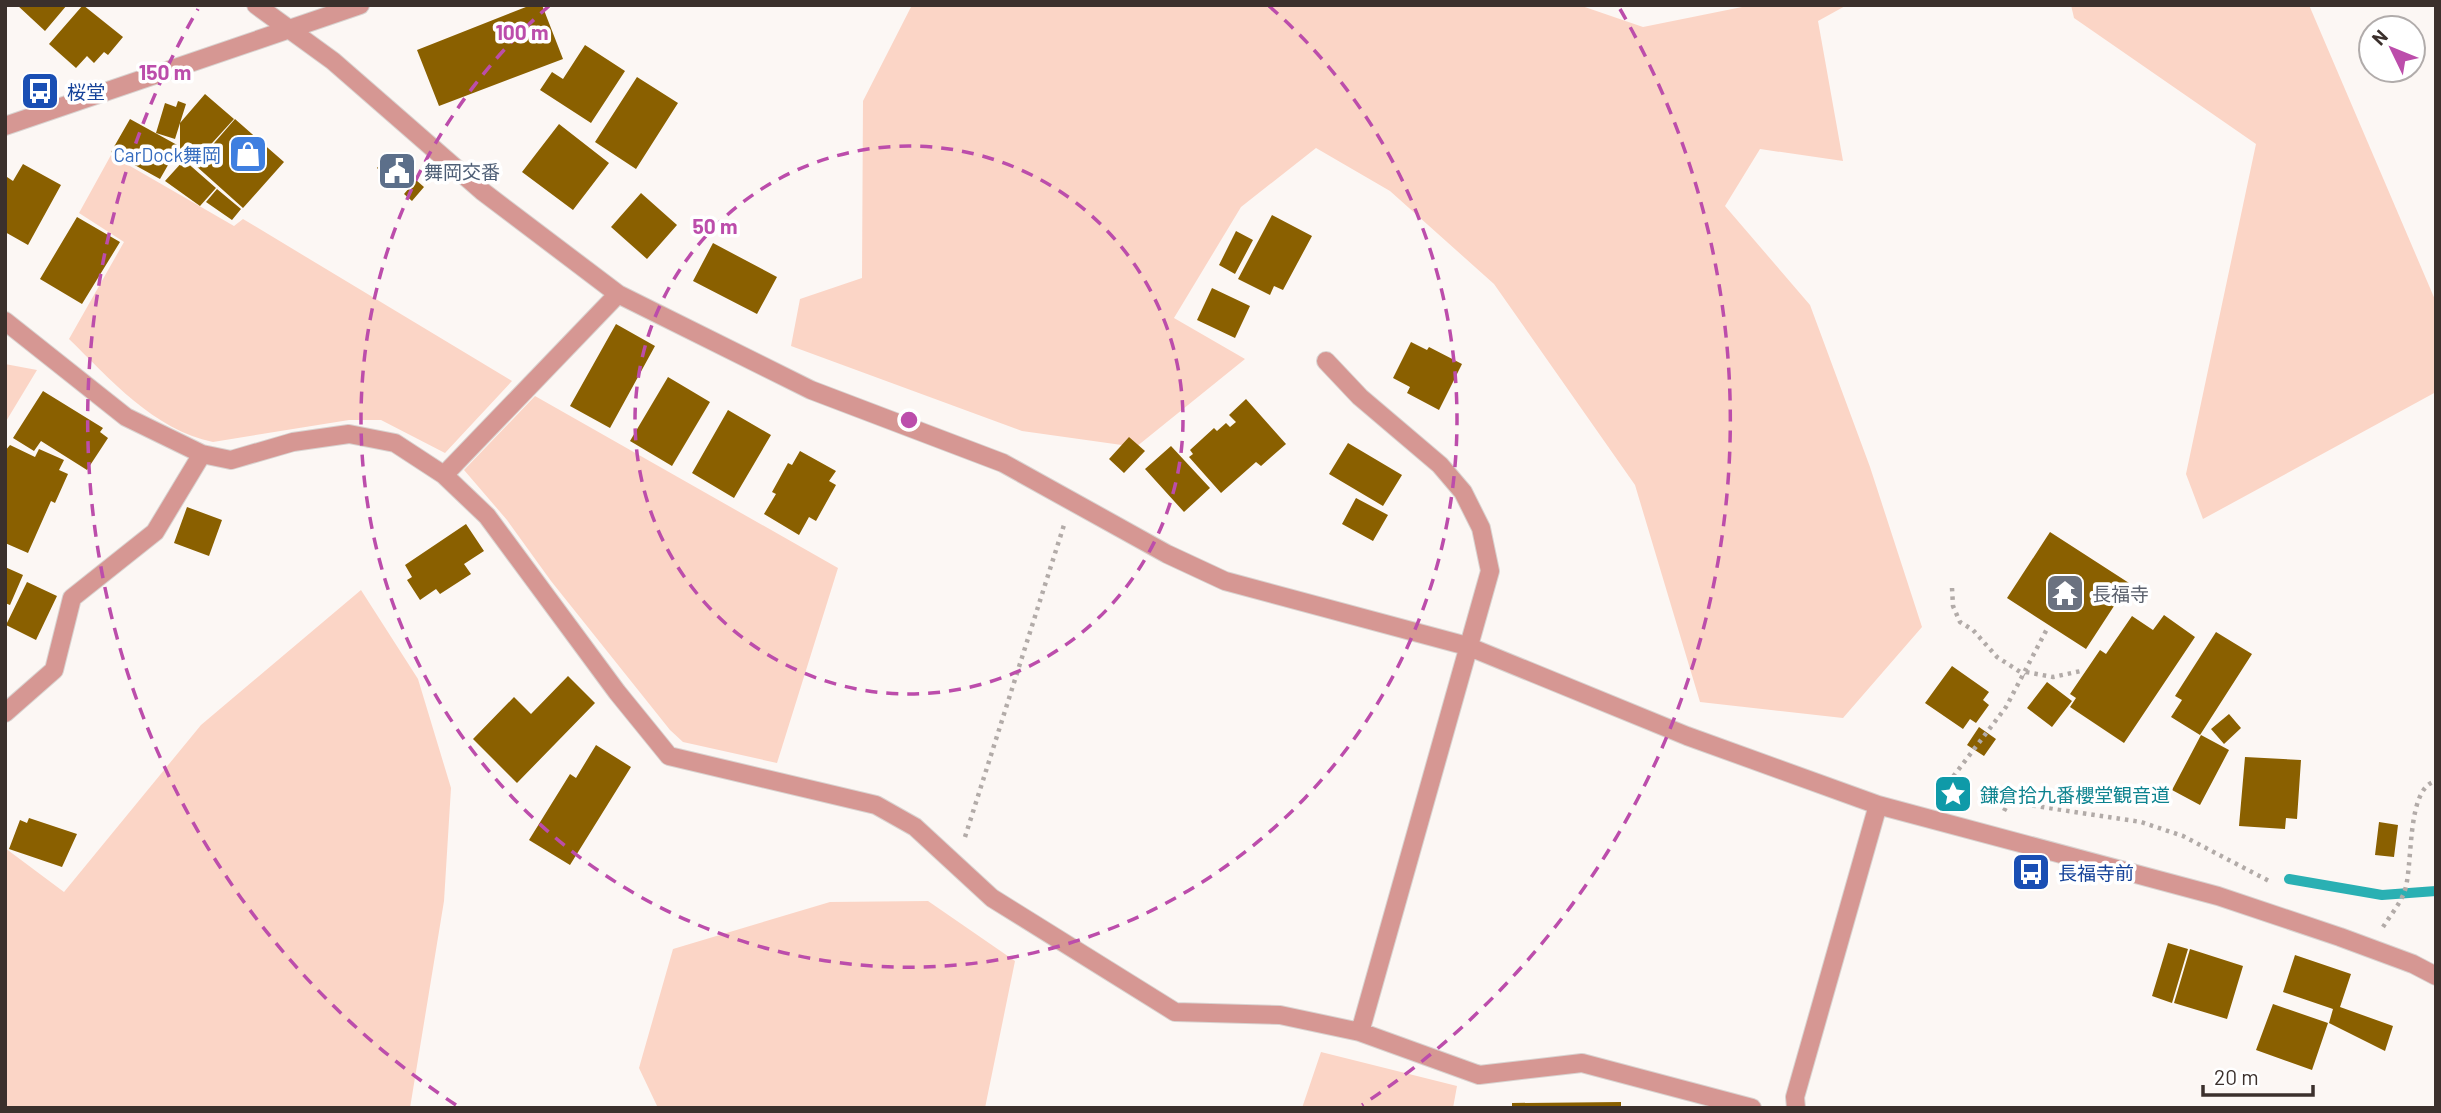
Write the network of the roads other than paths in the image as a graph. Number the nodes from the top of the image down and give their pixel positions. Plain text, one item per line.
1 (256, 5) edge
2 (360, 5) edge
3 (341, 9) edge
4 (289, 29) junction
5 (5, 126) edge
6 (618, 294) junction
7 (5, 321) edge
8 (1326, 361) dead end
9 (202, 454) junction
10 (444, 475) junction
11 (1467, 646) junction
12 (5, 713) edge
13 (1878, 806) junction
14 (2436, 976) edge
15 (1360, 1032) junction
16 (1752, 1108) edge
17 (1796, 1108) edge

1 - 4 street
2 - 3 street
3 - 4 street
4 - 5 street
4 - 6 street
6 - 10 street
6 - 11 street
7 - 9 street
8 - 11 street
9 - 10 street
9 - 12 street
10 - 15 street
11 - 13 street
11 - 15 street
13 - 14 street
13 - 17 street
15 - 16 street

